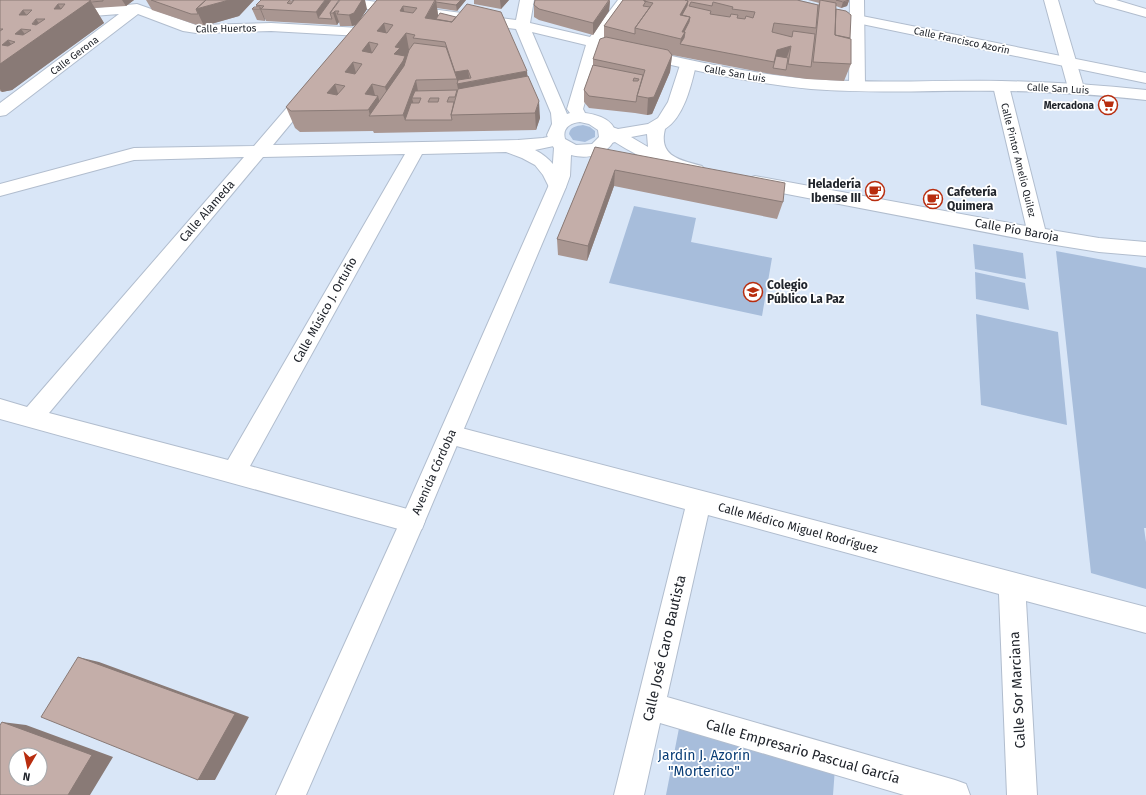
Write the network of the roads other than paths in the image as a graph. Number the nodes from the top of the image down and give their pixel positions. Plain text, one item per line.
1 (330, 0) edge
2 (527, 0) edge
3 (625, 0) edge
4 (778, 0) edge
5 (857, 0) edge
6 (1051, 0) edge
7 (1102, 0) edge
8 (142, 4) edge
9 (384, 6) junction
10 (255, 11) edge
11 (1146, 13) edge
12 (54, 14) edge
13 (857, 19) junction
14 (522, 25) junction
15 (240, 28) junction
16 (360, 32) junction
17 (594, 42) junction
18 (345, 50) edge
19 (1069, 62) junction
20 (688, 65) junction
21 (1146, 78) edge
22 (319, 80) edge
23 (857, 86) junction
24 (1001, 86) junction
25 (1076, 88) junction
26 (1146, 95) edge
27 (3, 105) edge
28 (580, 117) junction
29 (657, 126) junction
30 (610, 134) junction
31 (560, 137) junction
32 (486, 147) junction
33 (416, 148) junction
34 (259, 151) junction
35 (587, 151) junction
36 (668, 162) junction
37 (714, 174) edge
38 (736, 179) edge
39 (559, 181) junction
40 (0, 190) edge
41 (1037, 234) junction
42 (1146, 249) edge
43 (0, 408) edge
44 (32, 417) junction
45 (450, 435) junction
46 (234, 472) junction
47 (699, 502) junction
48 (413, 521) junction
49 (1012, 585) junction
50 (1146, 620) edge
51 (650, 706) junction
52 (291, 795) edge
53 (629, 795) edge
54 (955, 795) edge
55 (1022, 795) edge

1 - 9 street, Calle San Luis
2 - 14 street
3 - 17 street
4 - 13 street, Calle Francisco Azorín
5 - 13 street
6 - 19 street
7 - 11 street
8 - 12 street, Calle Huertos
8 - 15 street, Calle Huertos
8 - 27 street, Calle Gerona
9 - 14 street, Calle San Luis
9 - 16 street
10 - 15 street
13 - 19 street, Calle Francisco Azorín
13 - 23 street
14 - 17 street, Calle San Luis
14 - 31 street, Avenida Córdoba
15 - 16 street, Calle Huertos
16 - 18 street
17 - 20 street, Calle San Luis
17 - 28 street
19 - 21 street, Calle Francisco Azorín
19 - 25 street
20 - 23 street, Calle San Luis
20 - 29 street
22 - 34 street, Calle Alameda
23 - 24 street, Calle San Luis
24 - 25 street, Calle San Luis
24 - 41 street, Calle Pintor Amelio Quilez
25 - 26 street, Calle San Luis
28 - 30 street
28 - 31 street
29 - 30 street
29 - 36 street
30 - 35 street
30 - 36 street
31 - 32 street
31 - 35 street
31 - 39 street, Avenida Córdoba
32 - 33 street
32 - 39 street
33 - 34 street
33 - 46 street, Calle Músico J. Ortuño
34 - 40 street
34 - 44 street, Calle Alameda
35 - 39 street
36 - 37 street
38 - 41 street, Calle Pío Baroja
39 - 45 street, Avenida Córdoba
41 - 42 street, Calle Pío Baroja
43 - 44 street
44 - 46 street
45 - 47 street, Calle Médico Miguel Rodríguez
45 - 48 street, Avenida Córdoba
46 - 48 street
47 - 49 street, Calle Médico Miguel Rodríguez
47 - 51 street, Calle José Caro Bautista
48 - 52 street, Avenida Córdoba
49 - 50 street, Calle Médico Miguel Rodríguez
49 - 55 street, Calle Sor Marciana
51 - 53 street, Calle José Caro Bautista
51 - 54 street, Calle Empresario Pascual García

